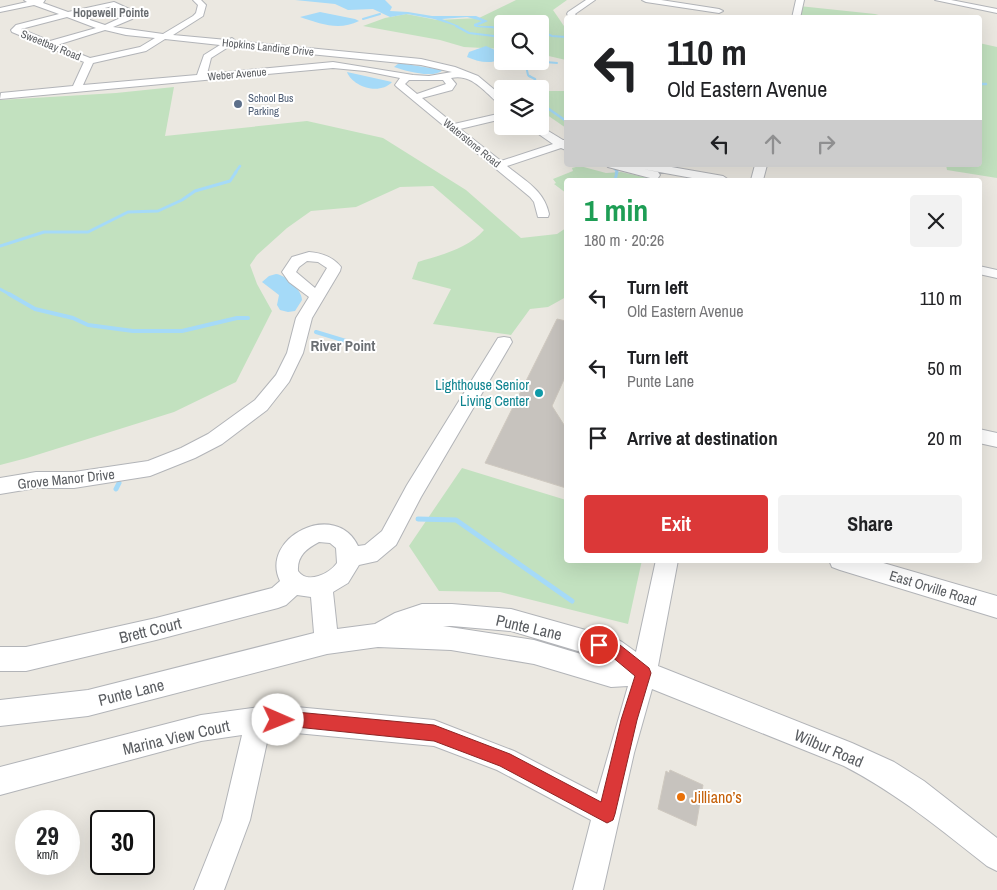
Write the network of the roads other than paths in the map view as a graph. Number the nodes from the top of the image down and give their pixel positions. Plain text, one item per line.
1 (197, 0) edge
2 (591, 0) edge
3 (646, 0) edge
4 (939, 0) edge
5 (39, 1) edge
6 (659, 1) edge
7 (791, 1) edge
8 (800, 1) edge
9 (726, 4) dead end
10 (0, 10) edge
11 (719, 11) junction
12 (997, 11) edge
13 (71, 13) junction
14 (572, 15) edge
15 (714, 15) edge
16 (797, 15) edge
17 (109, 26) junction
18 (168, 35) junction
19 (231, 41) junction
20 (50, 44) junction
21 (88, 61) junction
22 (467, 71) junction
23 (406, 77) junction
24 (201, 78) junction
25 (445, 78) junction
26 (494, 83) edge
27 (77, 89) junction
28 (494, 94) edge
29 (1, 96) edge
30 (415, 97) junction
31 (494, 118) edge
32 (453, 127) junction
33 (549, 128) edge
34 (549, 135) edge
35 (564, 142) edge
36 (564, 142) edge
37 (564, 143) edge
38 (500, 165) junction
39 (626, 167) edge
40 (648, 167) edge
41 (674, 174) edge
42 (707, 178) edge
43 (543, 214) dead end
44 (982, 271) edge
45 (997, 274) edge
46 (316, 296) dead end
47 (504, 342) dead end
48 (982, 437) edge
49 (997, 440) edge
50 (0, 486) edge
51 (349, 556) junction
52 (666, 563) edge
53 (850, 563) edge
54 (294, 583) junction
55 (321, 588) junction
56 (997, 607) edge
57 (327, 642) junction
58 (0, 658) edge
59 (644, 673) junction
60 (0, 713) edge
61 (259, 720) junction
62 (0, 781) edge
63 (607, 814) junction
64 (997, 856) edge
65 (209, 890) edge
66 (588, 890) edge

1 - 18 street
2 - 14 street
3 - 6 street
4 - 12 street
5 - 10 street
5 - 13 street, Hopkins Landing Drive
6 - 11 street
7 - 8 street
8 - 16 street
9 - 11 street
11 - 15 street
13 - 17 street, Hopkins Landing Drive
13 - 17 street
13 - 20 street, Sweetbay Road
17 - 18 street, Hopkins Landing Drive
17 - 20 street
18 - 19 street, Hopkins Landing Drive
18 - 21 street
19 - 22 street, Hopkins Landing Drive
19 - 24 street
20 - 21 street, Sweetbay Road
21 - 27 street, Sweetbay Road
22 - 25 street, Weber Avenue
22 - 26 street, Hopkins Landing Drive
22 - 28 street, Hopkins Landing Drive
23 - 24 street, Weber Avenue
23 - 25 street, Weber Avenue
23 - 30 street, Waterstone Road
24 - 27 street, Weber Avenue
25 - 30 street
27 - 29 street, Weber Avenue
30 - 32 street, Waterstone Road
31 - 32 street
32 - 38 street, Waterstone Road
33 - 35 street
34 - 36 street
37 - 38 street
38 - 43 street, Waterstone Road
39 - 41 street
40 - 41 street
41 - 42 street
44 - 45 street
46 - 50 street, Grove Manor Drive
47 - 51 street
48 - 49 street
51 - 54 street
51 - 55 street
52 - 59 street
53 - 56 street, East Orville Road
54 - 55 street
54 - 58 street, Brett Court
55 - 57 street
57 - 59 street, Punte Lane
57 - 60 street, Punte Lane
59 - 63 street
59 - 64 street, Wilbur Road
61 - 62 street, Marina View Court
61 - 63 street, Marina View Court
61 - 65 street
63 - 66 street

